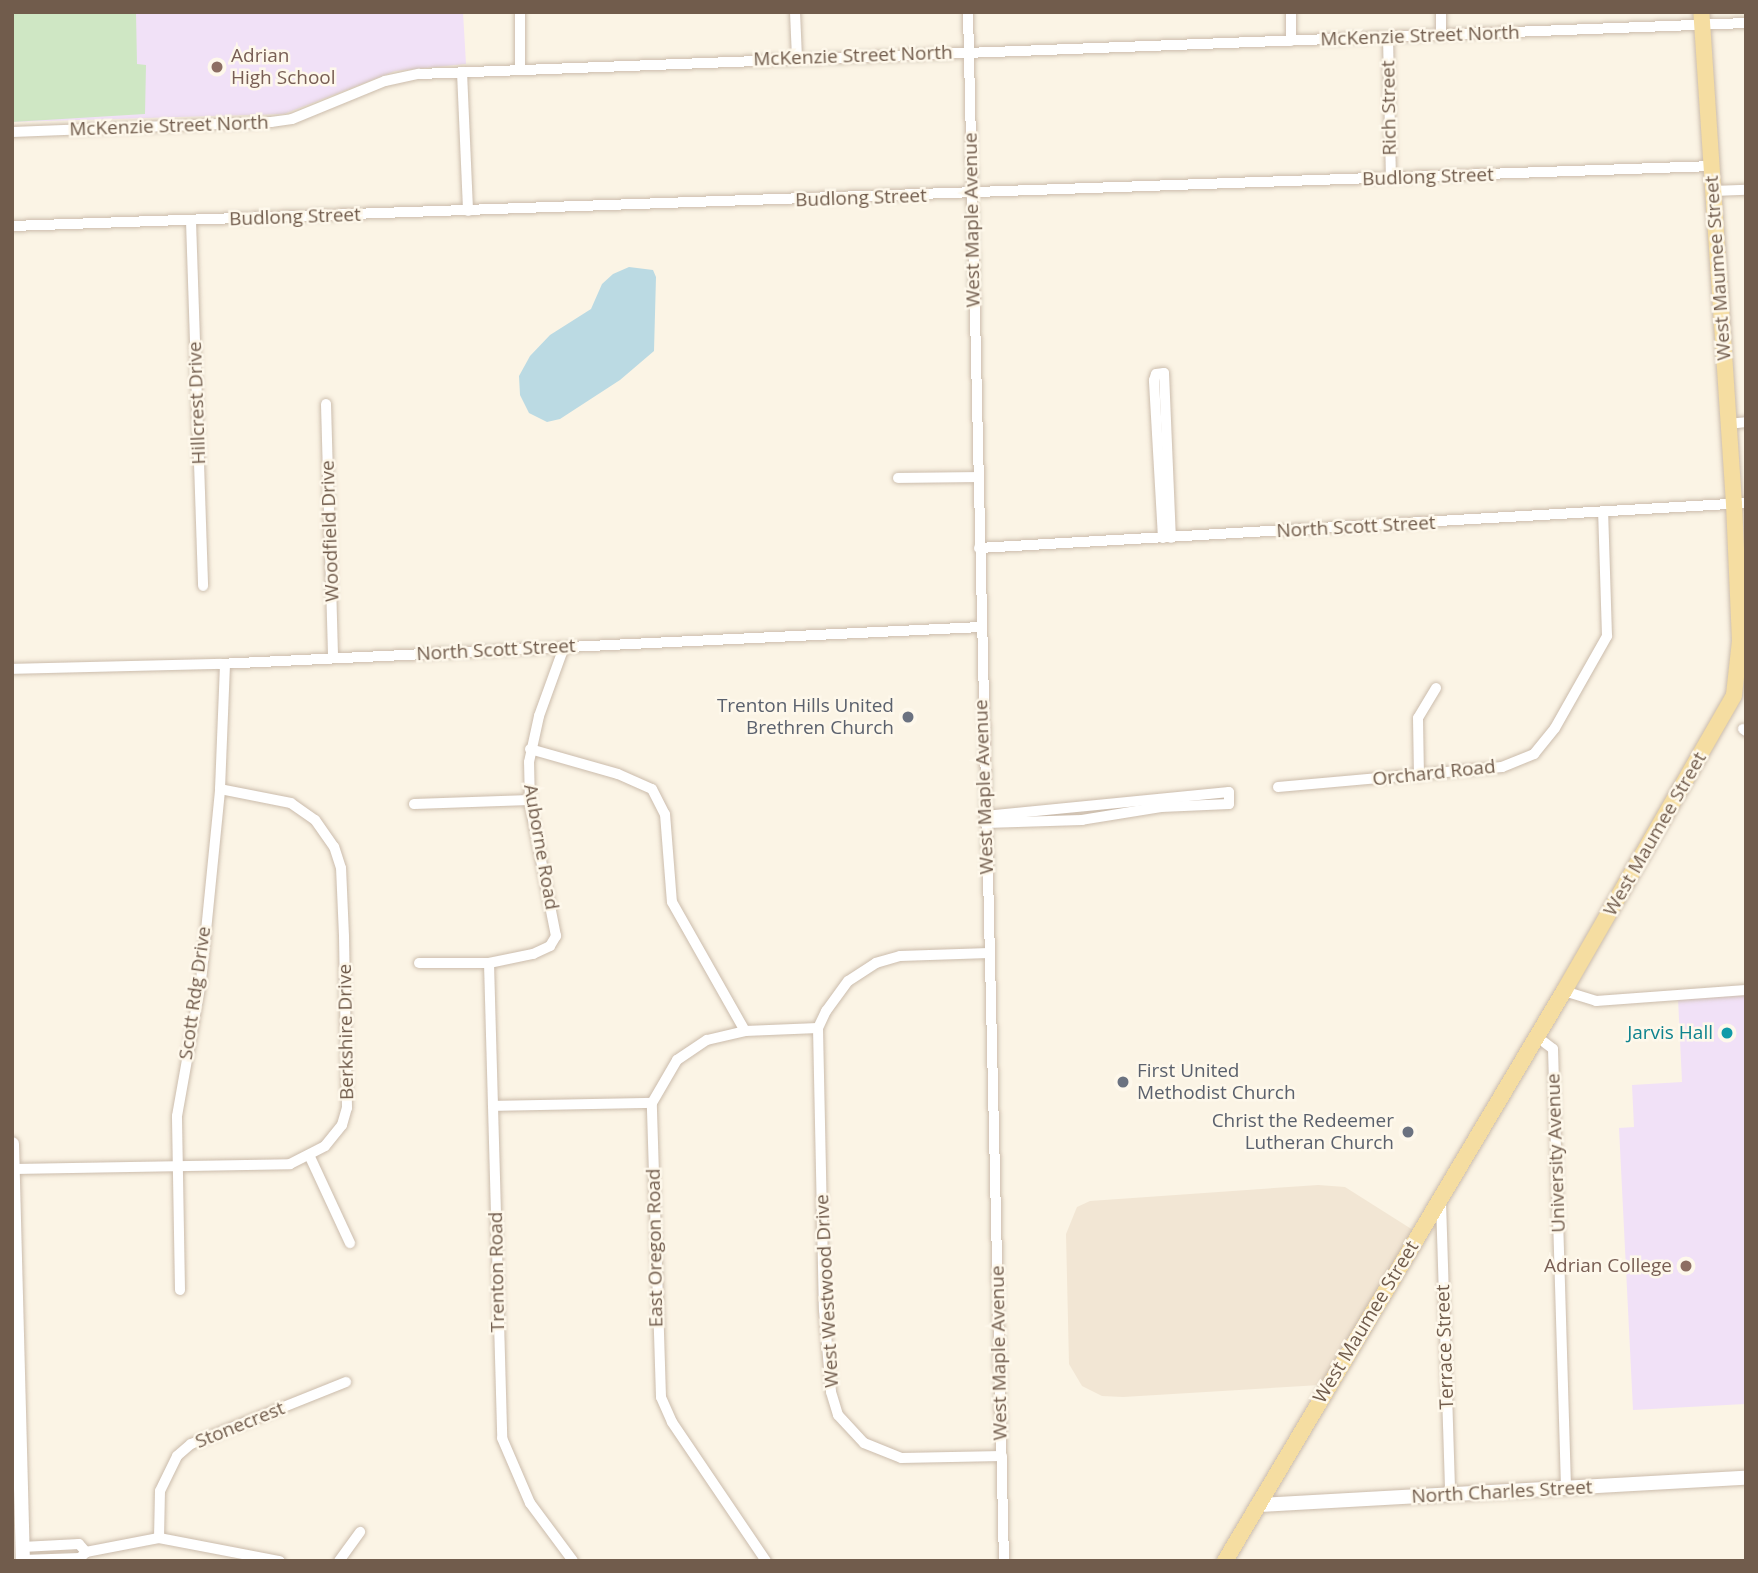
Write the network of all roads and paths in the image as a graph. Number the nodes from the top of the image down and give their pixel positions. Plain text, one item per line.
1 (520, 12) edge
2 (795, 12) edge
3 (968, 12) edge
4 (1291, 12) edge
5 (1441, 12) edge
6 (1702, 19) edge
7 (1746, 23) edge
8 (1441, 35) junction
9 (1388, 37) junction
10 (1291, 41) junction
11 (969, 51) junction
12 (797, 58) junction
13 (520, 70) junction
14 (463, 72) junction
15 (12, 132) edge
16 (1710, 166) junction
17 (1391, 178) junction
18 (1746, 190) edge
19 (1713, 191) junction
20 (972, 194) junction
21 (468, 211) junction
22 (191, 221) junction
23 (12, 226) edge
24 (326, 404) dead end
25 (1746, 422) edge
26 (1728, 424) junction
27 (1170, 437) junction
28 (1156, 438) junction
29 (977, 477) junction
30 (898, 478) dead end
31 (1740, 503) edge
32 (1603, 512) junction
33 (1167, 538) junction
34 (979, 548) junction
35 (203, 586) dead end
36 (980, 627) junction
37 (564, 647) junction
38 (333, 658) junction
39 (222, 664) junction
40 (12, 669) edge
41 (1436, 688) dead end
42 (530, 749) junction
43 (1419, 776) junction
44 (1278, 786) dead end
45 (220, 789) junction
46 (1160, 796) junction
47 (530, 800) junction
48 (414, 804) dead end
49 (1161, 807) junction
50 (1082, 814) junction
51 (985, 819) junction
52 (989, 953) junction
53 (419, 963) dead end
54 (489, 963) junction
55 (1746, 990) edge
56 (1564, 991) junction
57 (818, 1028) junction
58 (745, 1031) junction
59 (1536, 1036) junction
60 (652, 1103) junction
61 (493, 1106) junction
62 (12, 1144) edge
63 (310, 1157) junction
64 (177, 1168) junction
65 (14, 1172) edge
66 (1440, 1198) junction
67 (350, 1243) dead end
68 (180, 1290) dead end
69 (346, 1382) dead end
70 (14, 1390) edge
71 (15, 1405) edge
72 (1002, 1456) junction
73 (1746, 1478) edge
74 (1566, 1488) junction
75 (1450, 1495) junction
76 (1258, 1505) junction
77 (360, 1532) dead end
78 (159, 1538) junction
79 (23, 1556) edge
80 (280, 1561) edge
81 (339, 1561) edge
82 (573, 1561) edge
83 (766, 1561) edge
84 (1004, 1561) edge
85 (1225, 1561) edge

1 - 13 street
2 - 12 street
3 - 11 street, West Maple Avenue
4 - 10 street
5 - 8 street
6 - 7 street, McKenzie Street North
6 - 8 street, McKenzie Street North
6 - 16 main road, West Maumee Street
8 - 9 street, McKenzie Street North
9 - 10 street, McKenzie Street North
9 - 17 street, Rich Street
10 - 11 street, McKenzie Street North
11 - 12 street, McKenzie Street North
11 - 20 street, West Maple Avenue
12 - 13 street, McKenzie Street North
13 - 14 street, McKenzie Street North
14 - 15 street, McKenzie Street North
14 - 21 street
16 - 17 street, Budlong Street
16 - 19 main road, West Maumee Street
17 - 20 street, Budlong Street
18 - 19 street
19 - 26 main road, West Maumee Street
20 - 21 street, Budlong Street
20 - 29 street, West Maple Avenue
21 - 22 street, Budlong Street
22 - 23 street, Budlong Street
22 - 35 street, Hillcrest Drive
24 - 38 street, Woodfield Drive
25 - 26 street
26 - 31 main road, West Maumee Street
27 - 28 street
27 - 28 street
27 - 33 street
28 - 33 street
29 - 30 street
29 - 34 street, West Maple Avenue
31 - 32 street, North Scott Street
31 - 56 main road, West Maumee Street
32 - 33 street, North Scott Street
32 - 43 street, Orchard Road
33 - 34 street, North Scott Street
34 - 36 street, West Maple Avenue
36 - 37 street, North Scott Street
36 - 51 street, West Maple Avenue
37 - 38 street, North Scott Street
37 - 42 street, Auborne Road
38 - 39 street, North Scott Street
39 - 40 street, North Scott Street
39 - 45 street, Scott Rdg Drive
41 - 43 street
42 - 47 street, Auborne Road
42 - 58 street
43 - 44 street, Orchard Road
45 - 63 street, Berkshire Drive
45 - 64 street, Scott Rdg Drive
46 - 49 street
46 - 49 street
46 - 50 street
47 - 48 street
47 - 54 street, Auborne Road
49 - 50 street
50 - 51 street
51 - 52 street, West Maple Avenue
52 - 57 street
52 - 72 street, West Maple Avenue
53 - 54 street
54 - 61 street, Trenton Road
55 - 56 street
56 - 59 main road, West Maumee Street
57 - 58 street, East Oregon Road
57 - 72 street, West Westwood Drive
58 - 60 street, East Oregon Road
59 - 66 main road, West Maumee Street
59 - 74 street, University Avenue
60 - 61 street
60 - 83 street, East Oregon Road
61 - 82 street, Trenton Road
62 - 65 street
63 - 64 street
63 - 67 street
64 - 65 street
64 - 68 street, Scott Rdg Drive
65 - 70 street
66 - 75 street, Terrace Street
66 - 76 main road, West Maumee Street
69 - 78 street, Stonecrest
70 - 71 street
71 - 79 street
72 - 84 street, West Maple Avenue
73 - 74 street, North Charles Street
74 - 75 street, North Charles Street
75 - 76 street, North Charles Street
76 - 85 main road, West Maumee Street
77 - 81 street
78 - 79 street
78 - 80 street

